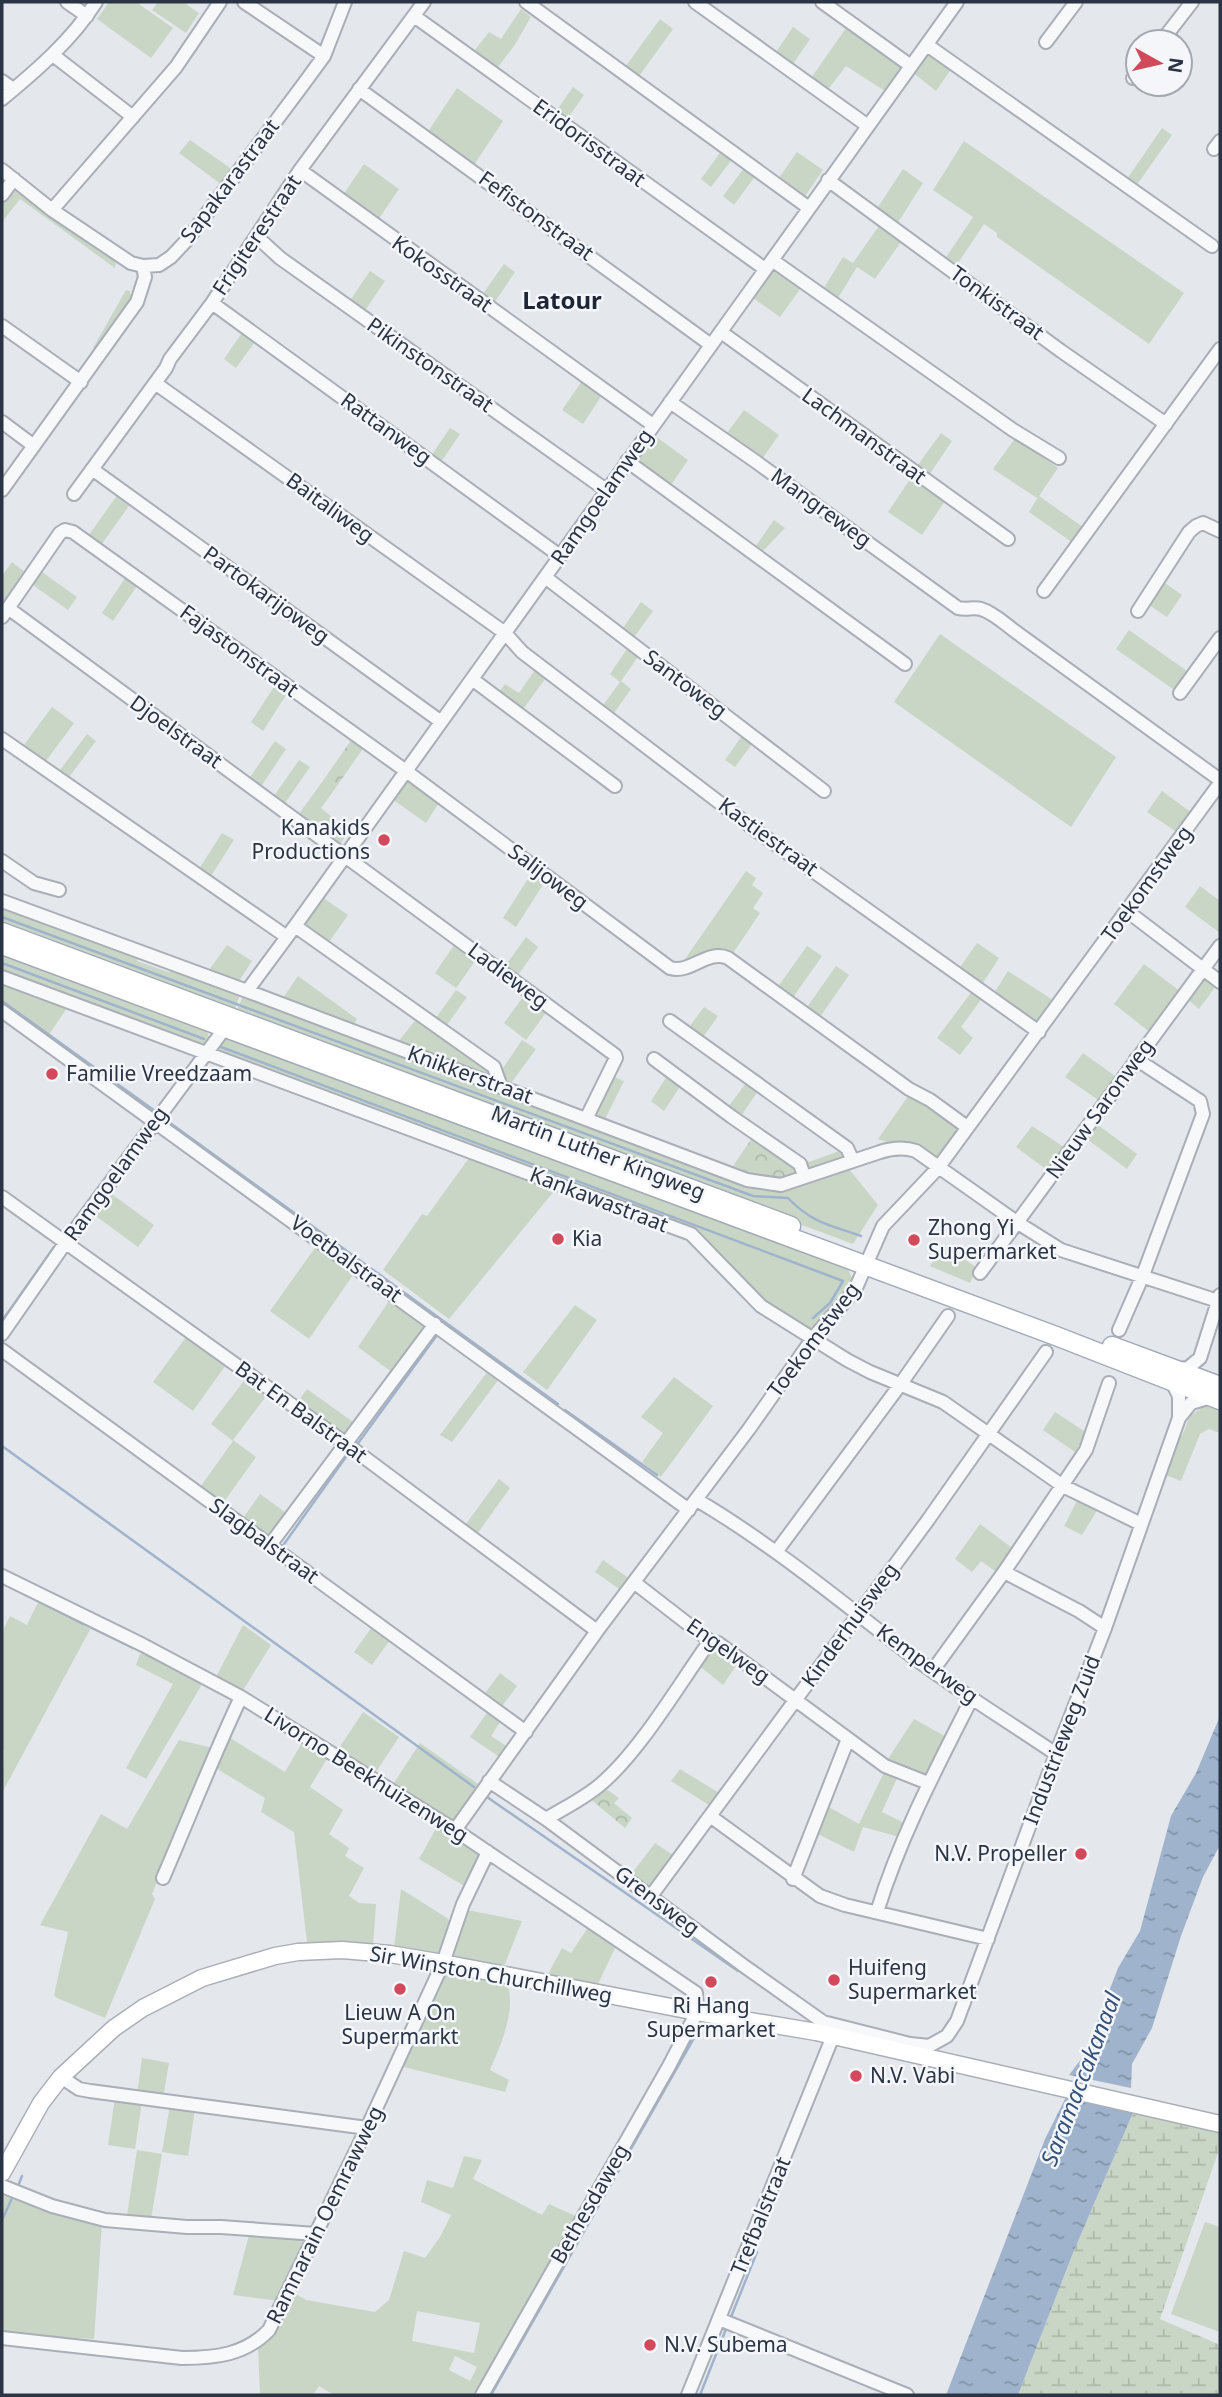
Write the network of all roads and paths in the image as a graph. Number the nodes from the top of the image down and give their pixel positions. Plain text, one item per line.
1 (67, 2) edge
2 (96, 2) edge
3 (220, 2) edge
4 (244, 2) edge
5 (345, 2) edge
6 (424, 2) edge
7 (526, 2) edge
8 (695, 2) edge
9 (822, 2) edge
10 (957, 2) edge
11 (1076, 2) edge
12 (1192, 2) edge
13 (87, 16) junction
14 (414, 16) junction
15 (1172, 28) edge
16 (1046, 42) dead end
17 (928, 45) junction
18 (53, 55) junction
19 (324, 56) junction
20 (911, 66) junction
21 (2, 81) edge
22 (13, 89) junction
23 (359, 89) junction
24 (2, 99) edge
25 (133, 117) junction
26 (868, 126) junction
27 (2, 170) edge
28 (300, 170) junction
29 (14, 179) junction
30 (828, 180) junction
31 (2, 195) edge
32 (809, 208) junction
33 (52, 209) junction
34 (257, 237) junction
35 (1212, 246) dead end
36 (768, 264) junction
37 (143, 266) junction
38 (212, 303) junction
39 (2, 326) edge
40 (721, 332) junction
41 (711, 345) junction
42 (1220, 349) edge
43 (80, 382) junction
44 (155, 383) junction
45 (670, 402) junction
46 (2, 422) edge
47 (1166, 424) junction
48 (653, 425) junction
49 (34, 446) junction
50 (1059, 458) dead end
51 (626, 461) junction
52 (92, 469) junction
53 (606, 489) junction
54 (2, 490) edge
55 (74, 494) dead end
56 (1220, 531) edge
57 (1008, 539) dead end
58 (559, 556) junction
59 (545, 577) junction
60 (1044, 591) dead end
61 (1138, 611) dead end
62 (5, 612) edge
63 (505, 634) junction
64 (1220, 638) edge
65 (905, 664) dead end
66 (472, 679) junction
67 (1180, 693) dead end
68 (440, 722) junction
69 (2, 739) edge
70 (406, 771) junction
71 (1220, 781) edge
72 (615, 786) dead end
73 (824, 791) dead end
74 (345, 855) junction
75 (2, 861) edge
76 (59, 890) dead end
77 (2, 901) edge
78 (1127, 911) junction
79 (295, 926) junction
80 (2, 932) edge
81 (287, 937) junction
82 (2, 945) edge
83 (1220, 946) edge
84 (1202, 969) junction
85 (2, 977) edge
86 (1220, 982) edge
87 (247, 991) junction
88 (2, 1011) edge
89 (670, 1021) dead end
90 (228, 1022) junction
91 (1039, 1032) junction
92 (205, 1054) junction
93 (654, 1059) dead end
94 (1136, 1059) junction
95 (501, 1087) junction
96 (586, 1119) junction
97 (155, 1120) junction
98 (967, 1127) junction
99 (853, 1161) junction
100 (938, 1168) junction
101 (804, 1176) junction
102 (2, 1197) edge
103 (1017, 1223) junction
104 (66, 1242) junction
105 (868, 1261) junction
106 (980, 1273) dead end
107 (1143, 1275) junction
108 (1219, 1298) edge
109 (947, 1316) dead end
110 (435, 1324) junction
111 (1119, 1330) dead end
112 (2, 1334) edge
113 (813, 1338) junction
114 (2, 1350) edge
115 (1046, 1352) dead end
116 (1186, 1375) junction
117 (1109, 1382) dead end
118 (900, 1385) junction
119 (1217, 1391) edge
120 (1179, 1418) junction
121 (989, 1434) junction
122 (345, 1443) junction
123 (1063, 1486) junction
124 (693, 1505) junction
125 (1141, 1524) junction
126 (270, 1545) junction
127 (776, 1552) junction
128 (1004, 1572) junction
129 (2, 1576) edge
130 (635, 1583) junction
131 (858, 1613) junction
132 (1105, 1628) junction
133 (597, 1631) junction
134 (710, 1641) junction
135 (933, 1670) junction
136 (241, 1697) junction
137 (972, 1698) junction
138 (796, 1701) junction
139 (526, 1732) junction
140 (848, 1739) junction
141 (1056, 1754) junction
142 (489, 1781) junction
143 (928, 1783) junction
144 (710, 1816) junction
145 (547, 1819) junction
146 (456, 1830) junction
147 (488, 1852) junction
148 (163, 1878) dead end
149 (793, 1879) junction
150 (651, 1896) junction
151 (877, 1912) junction
152 (988, 1939) junction
153 (443, 1963) junction
154 (697, 2012) junction
155 (820, 2027) junction
156 (840, 2034) junction
157 (61, 2077) junction
158 (1220, 2124) edge
159 (367, 2129) junction
160 (2, 2173) edge
161 (2, 2186) edge
162 (316, 2234) junction
163 (719, 2319) junction
164 (2, 2338) edge
165 (482, 2395) edge
166 (688, 2395) edge
167 (907, 2395) edge

1 - 13 street
2 - 13 street
3 - 25 street
4 - 19 street
5 - 19 street, Sapakarastraat
6 - 14 street, Frigiterestraat
7 - 32 street
8 - 26 street
9 - 20 street
10 - 17 street, Ramgoelamweg
11 - 16 street
12 - 15 street
13 - 18 street
14 - 23 street, Frigiterestraat
14 - 36 street, Eridorisstraat
17 - 20 street, Ramgoelamweg
17 - 35 street
18 - 22 street
18 - 25 street
19 - 37 street, Sapakarastraat
20 - 26 street, Ramgoelamweg
21 - 22 street
22 - 24 street
23 - 28 street, Frigiterestraat
23 - 41 street, Fefistonstraat
25 - 33 street
26 - 30 street, Ramgoelamweg
27 - 29 street
28 - 34 street, Frigiterestraat
28 - 48 street, Kokosstraat
29 - 31 street
29 - 33 street
30 - 32 street, Ramgoelamweg
30 - 47 street, Tonkistraat
32 - 36 street, Ramgoelamweg
33 - 37 street
34 - 38 street, Frigiterestraat
34 - 53 street, Pikinstonstraat
36 - 40 street, Ramgoelamweg
36 - 50 street, Eridorisstraat
37 - 43 street
38 - 44 street, Frigiterestraat
38 - 58 street, Rattanweg
39 - 43 street
40 - 41 street, Ramgoelamweg
40 - 57 street, Lachmanstraat
41 - 45 street, Ramgoelamweg
42 - 47 street
43 - 49 street
44 - 52 street, Frigiterestraat
44 - 63 street, Baitaliweg
45 - 48 street, Ramgoelamweg
45 - 71 street, Mangreweg
46 - 49 street
47 - 60 street
48 - 51 street, Ramgoelamweg
49 - 54 street
51 - 53 street, Ramgoelamweg
51 - 65 street
52 - 55 street, Frigiterestraat
52 - 68 street, Partokarijoweg
53 - 58 street, Ramgoelamweg
56 - 61 street
58 - 59 street, Ramgoelamweg
59 - 63 street, Ramgoelamweg
59 - 73 street, Santoweg
62 - 70 street, Fajastonstraat
62 - 74 street, Djoelstraat
63 - 66 street, Ramgoelamweg
63 - 91 street, Kastiestraat
64 - 67 street
66 - 68 street, Ramgoelamweg
66 - 72 street
68 - 70 street, Ramgoelamweg
69 - 81 street
70 - 74 street, Ramgoelamweg
70 - 98 street, Salijoweg
71 - 78 street, Toekomstweg
74 - 79 street, Ramgoelamweg
74 - 96 street, Ladieweg
75 - 76 street
77 - 87 street, Knikkerstraat
78 - 84 street
78 - 91 street, Toekomstweg
79 - 81 street, Ramgoelamweg
79 - 95 street
80 - 90 main road, Martin Luther Kingweg
81 - 87 street, Ramgoelamweg
82 - 90 main road, Martin Luther Kingweg
83 - 84 street, Nieuw Saronweg
84 - 86 street
84 - 94 street, Nieuw Saronweg
85 - 92 street, Kankawastraat
87 - 95 street, Knikkerstraat
88 - 97 street, Voetbalstraat
89 - 99 street
90 - 92 street, Ramgoelamweg
90 - 105 main road, Martin Luther Kingweg
91 - 98 street, Toekomstweg
92 - 97 street, Ramgoelamweg
92 - 113 street, Kankawastraat
93 - 101 street
94 - 103 street, Nieuw Saronweg
94 - 107 street
95 - 96 street, Knikkerstraat
96 - 101 street, Knikkerstraat
97 - 104 street, Ramgoelamweg
97 - 110 street, Voetbalstraat
98 - 100 street, Toekomstweg
99 - 100 street, Knikkerstraat
99 - 101 street, Knikkerstraat
100 - 103 street, Knikkerstraat
100 - 105 street, Toekomstweg
102 - 104 street, Bat En Balstraat
103 - 106 street, Nieuw Saronweg
103 - 107 street, Knikkerstraat
104 - 112 street, Ramgoelamweg
104 - 122 street, Bat En Balstraat
105 - 113 street, Toekomstweg
105 - 116 main road, Martin Luther Kingweg
107 - 108 street, Knikkerstraat
107 - 111 street
108 - 116 street, Industrieweg Zuid
109 - 118 street
110 - 122 street
110 - 124 street, Voetbalstraat
113 - 118 street, Kankawastraat
113 - 124 street, Toekomstweg
114 - 126 street, Slagbalstraat
115 - 121 street, Kinderhuisweg
116 - 119 main road, Martin Luther Kingweg
116 - 120 street, Industrieweg Zuid
117 - 123 street
118 - 121 street, Kankawastraat
118 - 127 street
119 - 120 street
120 - 125 street, Industrieweg Zuid
121 - 123 street, Kankawastraat
121 - 131 street, Kinderhuisweg
122 - 126 street
122 - 133 street, Bat En Balstraat
123 - 125 street, Kankawastraat
123 - 128 street
124 - 127 street, Kemperweg
124 - 130 street, Toekomstweg
125 - 132 street, Industrieweg Zuid
126 - 139 street, Slagbalstraat
127 - 131 street, Kemperweg
128 - 132 street
128 - 135 street
129 - 136 street, Livorno Beekhuizenweg
130 - 133 street, Toekomstweg
130 - 134 street, Engelweg
131 - 135 street, Kemperweg
131 - 138 street, Kinderhuisweg
132 - 141 street, Industrieweg Zuid
133 - 139 street, Toekomstweg
134 - 138 street, Engelweg
134 - 145 street
135 - 137 street, Kemperweg
136 - 146 street, Livorno Beekhuizenweg
136 - 148 street
137 - 141 street, Kemperweg
137 - 143 street
138 - 140 street, Engelweg
138 - 144 street, Kinderhuisweg
139 - 142 street, Toekomstweg
140 - 143 street, Engelweg
140 - 149 street
141 - 152 street, Industrieweg Zuid
142 - 145 street, Grensweg
142 - 146 street, Toekomstweg
143 - 151 street
144 - 149 street
144 - 150 street, Kinderhuisweg
145 - 150 street, Grensweg
146 - 147 street, Livorno Beekhuizenweg
147 - 153 street, Ramnarain Oemrawweg
147 - 154 street, Livorno Beekhuizenweg
149 - 151 street
150 - 155 street, Grensweg
151 - 152 street
152 - 156 street, Industrieweg Zuid
153 - 154 street, Sir Winston Churchillweg
153 - 157 street, Sir Winston Churchillweg
153 - 159 street, Ramnarain Oemrawweg
154 - 155 street, Sir Winston Churchillweg
154 - 165 street, Bethesdaweg
155 - 156 street, Sir Winston Churchillweg
156 - 158 street, Sir Winston Churchillweg
156 - 163 street, Trefbalstraat
157 - 159 street
157 - 160 street, Sir Winston Churchillweg
159 - 162 street, Ramnarain Oemrawweg
161 - 162 street
162 - 164 street, Ramnarain Oemrawweg
163 - 166 street, Trefbalstraat
163 - 167 street

